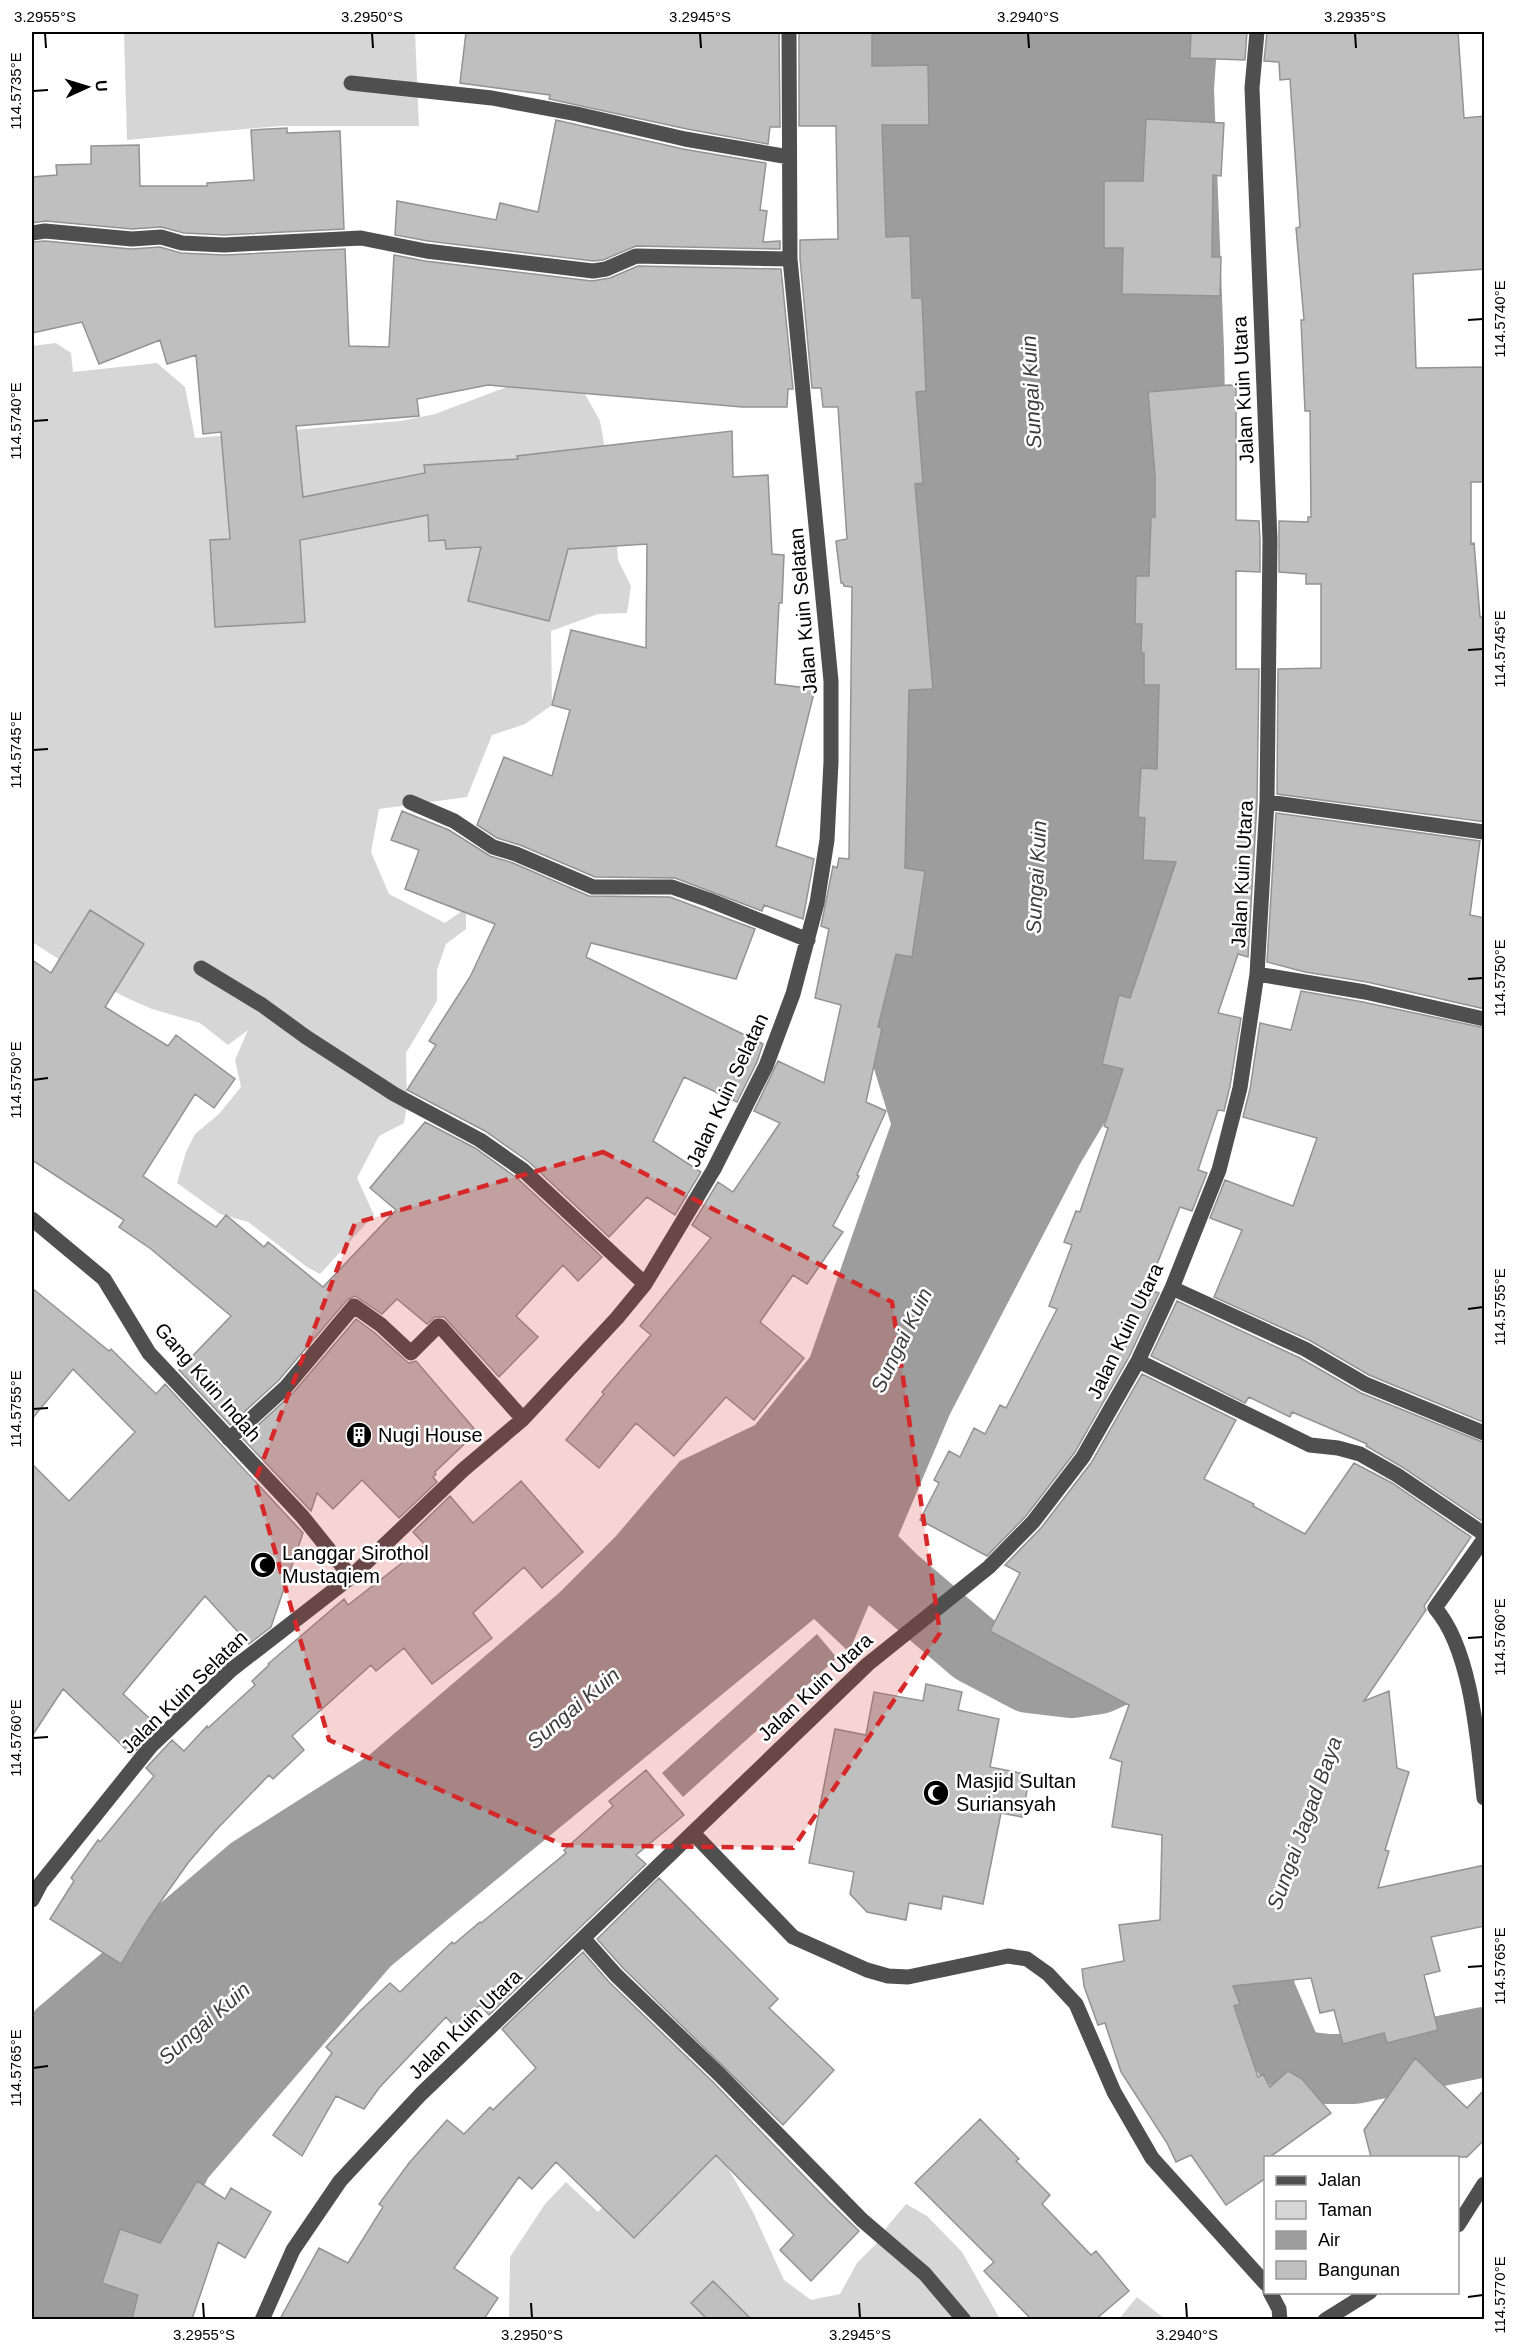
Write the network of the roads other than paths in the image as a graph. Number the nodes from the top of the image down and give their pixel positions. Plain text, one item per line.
1 (789, 32) edge
2 (1257, 32) edge
3 (351, 83) dead end
4 (789, 157) junction
5 (32, 233) edge
6 (790, 259) junction
7 (410, 802) dead end
8 (1267, 802) junction
9 (1485, 832) edge
10 (808, 940) junction
11 (201, 968) dead end
12 (1257, 974) junction
13 (1485, 1019) edge
14 (32, 1219) edge
15 (645, 1284) junction
16 (1172, 1288) junction
17 (1138, 1361) junction
18 (523, 1419) junction
19 (1485, 1433) edge
20 (229, 1439) junction
21 (1485, 1537) edge
22 (351, 1577) junction
23 (1485, 1798) edge
24 (693, 1833) junction
25 (36, 1879) edge
26 (32, 1900) edge
27 (584, 1939) junction
28 (1485, 2184) edge
29 (1459, 2223) edge
30 (1264, 2282) edge
31 (1271, 2294) edge
32 (1367, 2294) edge
33 (262, 2319) edge
34 (964, 2319) edge
35 (1280, 2319) edge
36 (1325, 2319) edge

1 - 4 street, Jalan Kuin Selatan
2 - 8 street, Jalan Kuin Utara
3 - 4 street
4 - 6 street, Jalan Kuin Selatan
5 - 6 street
6 - 10 street, Jalan Kuin Selatan
7 - 10 street
8 - 9 street
8 - 12 street, Jalan Kuin Utara
10 - 15 street, Jalan Kuin Selatan
11 - 15 street
12 - 13 street
12 - 16 street, Jalan Kuin Utara
14 - 20 street, Gang Kuin Indah
15 - 18 street, Jalan Kuin Selatan
16 - 17 street, Jalan Kuin Utara
16 - 19 street
17 - 21 street
17 - 24 street, Jalan Kuin Utara
18 - 20 street
18 - 22 street, Jalan Kuin Selatan
20 - 22 street, Gang Kuin Indah
21 - 23 street
22 - 25 street, Jalan Kuin Selatan
24 - 27 street, Jalan Kuin Utara
24 - 30 street
25 - 26 street, Jalan Kuin Selatan
27 - 33 street, Jalan Kuin Utara
27 - 34 street
28 - 29 street
31 - 35 street
32 - 36 street

